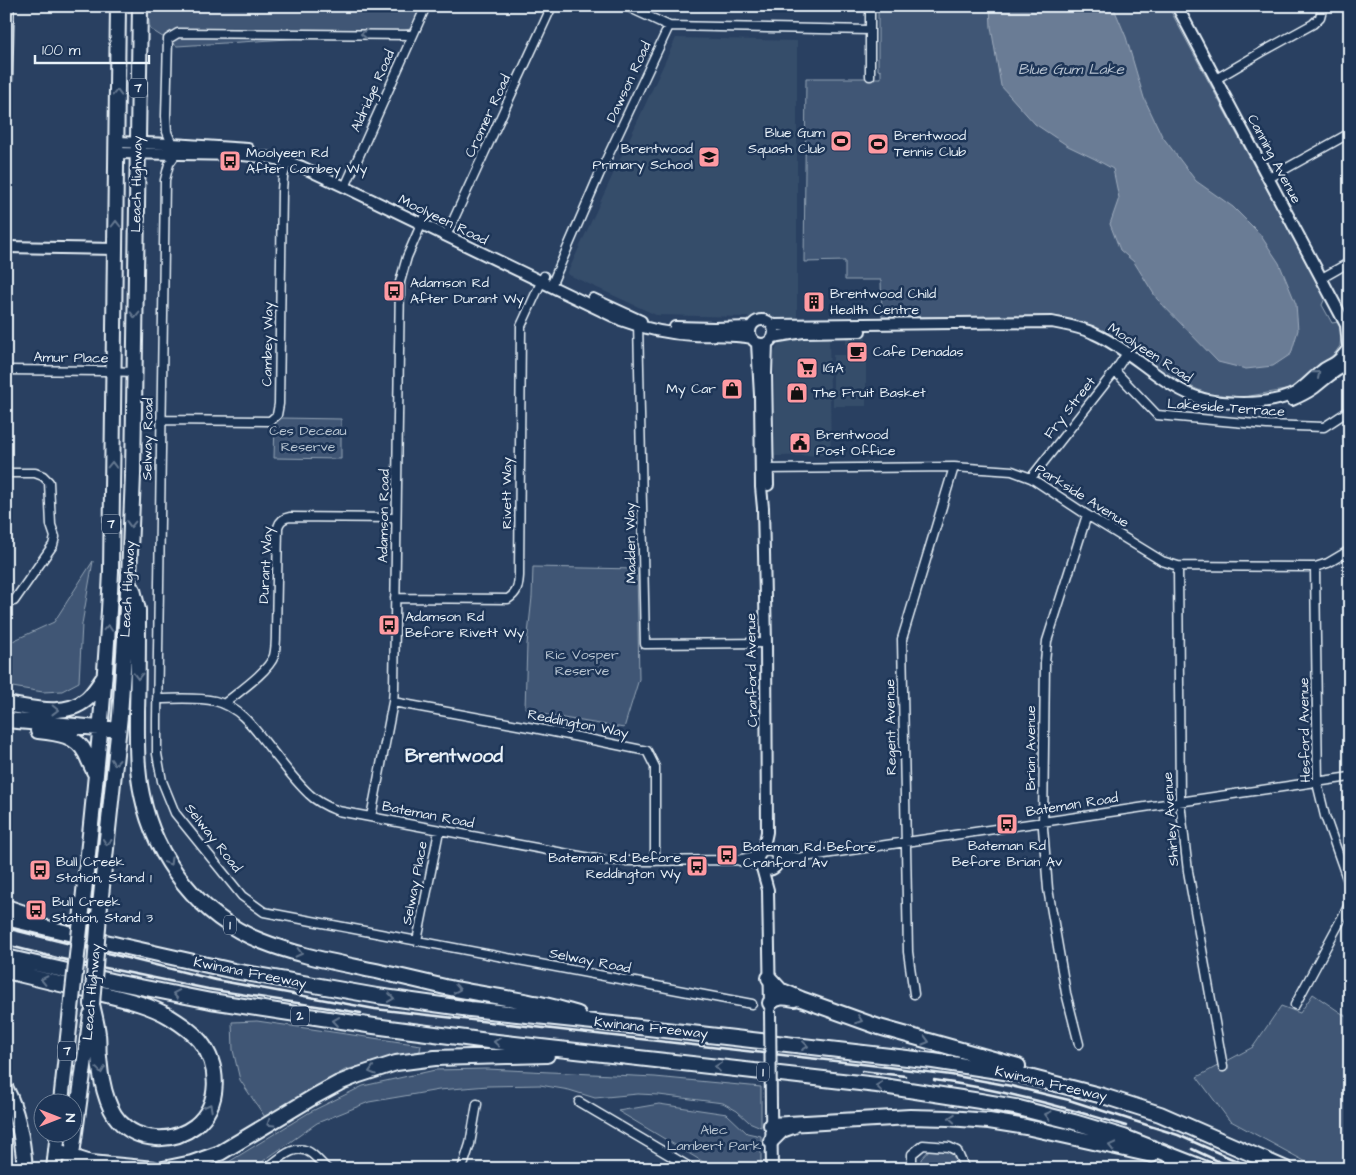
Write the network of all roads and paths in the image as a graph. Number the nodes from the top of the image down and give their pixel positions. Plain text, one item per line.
1 (8, 6) edge
2 (118, 6) edge
3 (140, 6) edge
4 (426, 6) edge
5 (552, 6) edge
6 (626, 6) edge
7 (870, 6) edge
8 (1177, 6) edge
9 (1323, 6) edge
10 (669, 26) junction
11 (870, 30) junction
12 (412, 35) junction
13 (870, 76) dead end
14 (1216, 80) junction
15 (6, 96) edge
16 (1350, 133) edge
17 (117, 147) junction
18 (137, 148) junction
19 (174, 149) junction
20 (288, 159) junction
21 (1269, 178) junction
22 (346, 184) junction
23 (422, 221) junction
24 (448, 233) junction
25 (6, 247) edge
26 (116, 248) junction
27 (1350, 262) edge
28 (1322, 278) junction
29 (542, 279) junction
30 (552, 283) junction
31 (638, 324) junction
32 (772, 325) junction
33 (751, 326) junction
34 (1348, 326) edge
35 (762, 340) junction
36 (1349, 349) edge
37 (1125, 356) junction
38 (1350, 364) edge
39 (6, 370) edge
40 (114, 371) junction
41 (1115, 371) junction
42 (135, 372) junction
43 (1350, 410) edge
44 (161, 420) junction
45 (954, 467) junction
46 (765, 469) junction
47 (6, 473) edge
48 (1031, 478) junction
49 (1087, 515) junction
50 (396, 518) junction
51 (1350, 550) edge
52 (1178, 566) junction
53 (1315, 567) junction
54 (129, 577) junction
55 (395, 598) junction
56 (6, 599) edge
57 (766, 642) junction
58 (105, 676) junction
59 (157, 699) junction
60 (393, 702) junction
61 (6, 704) edge
62 (224, 704) junction
63 (6, 720) edge
64 (101, 728) junction
65 (6, 729) edge
66 (118, 730) junction
67 (96, 775) junction
68 (1350, 777) edge
69 (1318, 782) junction
70 (1180, 802) junction
71 (371, 817) junction
72 (1043, 822) junction
73 (439, 831) junction
74 (906, 842) junction
75 (768, 860) junction
76 (655, 861) junction
77 (1350, 887) edge
78 (1350, 904) edge
79 (6, 908) edge
80 (6, 918) edge
81 (417, 941) junction
82 (118, 945) junction
83 (6, 957) edge
84 (6, 971) edge
85 (769, 978) junction
86 (914, 994) dead end
87 (801, 999) junction
88 (92, 1004) junction
89 (752, 1004) dead end
90 (1295, 1004) dead end
91 (770, 1007) junction
92 (622, 1025) junction
93 (1079, 1044) dead end
94 (598, 1054) junction
95 (1223, 1067) dead end
96 (6, 1089) edge
97 (62, 1092) edge
98 (579, 1102) dead end
99 (476, 1104) dead end
100 (801, 1123) junction
101 (771, 1125) junction
102 (771, 1141) junction
103 (57, 1142) edge
104 (56, 1150) junction
105 (71, 1163) edge
106 (1200, 1166) edge
107 (1285, 1168) edge
108 (25, 1169) edge
109 (54, 1169) edge
110 (154, 1169) edge
111 (163, 1169) edge
112 (266, 1169) edge
113 (327, 1169) edge
114 (462, 1169) edge
115 (693, 1169) edge
116 (772, 1169) edge
117 (912, 1169) edge
118 (965, 1169) edge

1 - 15 main road
17 -> 2 highway, Leach Highway / 7
3 - 18 highway, Leach Highway / 7
4 - 12 street, Aldridge Road
5 - 24 street, Cromer Road
6 - 10 street
7 - 11 street
8 - 14 main road, Canning Avenue
9 - 14 street
10 - 11 street
10 - 30 street, Dawson Road
11 - 13 street
12 -> 19 street
12 - 22 street, Aldridge Road
14 - 21 main road, Canning Avenue
16 - 21 street
17 - 18 main road, Moolyeen Road
26 -> 17 highway, Leach Highway / 7
18 - 19 main road, Moolyeen Road
18 -> 42 highway, Leach Highway / 7
19 - 20 main road, Moolyeen Road
19 - 44 street, Selway Road
20 - 22 main road, Moolyeen Road
20 - 44 street, Cambey Way
21 - 28 main road, Canning Avenue
22 - 23 main road, Moolyeen Road
23 - 24 main road, Moolyeen Road
23 - 50 street, Adamson Road
24 - 29 main road, Moolyeen Road
25 - 26 main road
26 - 40 highway, Leach Highway / 7
27 - 28 street
28 - 34 main road, Canning Avenue
29 - 30 main road, Moolyeen Road
29 - 55 street, Rivett Way
30 - 31 main road, Moolyeen Road
31 - 33 main road, Moolyeen Road
31 - 35 main road, Moolyeen Road
31 - 57 street, Madden Way
32 - 33 main road, Moolyeen Road
32 - 35 main road
32 - 37 main road, Moolyeen Road
33 - 35 main road
34 - 36 main road, Canning Avenue
35 - 37 main road, Moolyeen Road
35 - 46 main road, Cranford Avenue
37 -> 36 main road, Moolyeen Road
37 - 38 main road, Moolyeen Road
37 - 41 street, Fry Street
39 - 40 street, Amur Place
40 - 42 street, Amur Place
58 -> 40 highway, Leach Highway / 7
41 - 43 street, Lakeside Terrace
41 - 48 street, Fry Street
42 -> 54 highway, Leach Highway / 7
44 - 59 street, Selway Road
45 - 46 street, Parkside Avenue
45 - 48 street, Parkside Avenue
45 - 74 street, Regent Avenue
46 - 57 main road, Cranford Avenue
47 - 56 street
48 - 49 street, Parkside Avenue
49 - 52 street, Parkside Avenue
49 - 72 street, Brian Avenue
50 - 55 street, Adamson Road
50 - 62 street, Durant Way
51 - 53 street, Parkside Avenue
52 - 53 street, Parkside Avenue
52 - 70 street, Shirley Avenue
53 - 69 street, Hesford Avenue
54 - 66 highway, Leach Highway / 7
54 -> 92 highway, 1
55 - 60 street, Adamson Road
57 - 75 main road, Cranford Avenue
61 -> 58 highway
58 - 64 highway, Leach Highway / 7
59 - 62 street, Bateman Road
59 - 81 street, Selway Road
60 - 71 street, Adamson Road
60 - 76 street, Reddington Way
62 - 71 street, Bateman Road
63 - 64 highway
64 - 66 highway
64 - 67 highway, Leach Highway / 7
65 - 67 highway
66 -> 88 highway, Leach Highway / 7, bridge
67 - 97 highway, Leach Highway / 7, bridge
68 - 69 street, Bateman Road
69 - 70 street, Bateman Road
69 - 77 street, Hesford Avenue
70 - 72 street, Bateman Road
70 - 95 street, Shirley Avenue
71 - 73 street, Bateman Road
72 - 74 street, Bateman Road
72 - 93 street, Brian Avenue
73 - 76 street, Bateman Road
73 - 81 street, Selway Place
74 - 75 street, Bateman Road
74 - 86 street, Regent Avenue
75 - 76 street, Bateman Road
75 - 85 main road, Cranford Avenue
78 - 90 street
79 - 82 highway
80 - 82 highway, Kwinana Freeway
81 - 89 street, Selway Road
82 -> 92 highway, Kwinana Freeway
94 -> 83 highway, 2
88 -> 84 highway
85 - 87 highway
85 - 91 main road, Cranford Avenue
87 - 91 highway
87 -> 107 highway
88 - 105 highway, Leach Highway / 7
91 - 101 main road, Cranford Avenue, bridge
92 -> 107 highway, Kwinana Freeway / 1
106 -> 94 highway, 1
94 -> 111 highway, 1
96 - 108 highway
98 - 115 street
99 - 114 street
100 - 101 highway
100 - 102 highway
106 -> 100 highway
101 - 102 main road, Cranford Avenue
102 - 116 main road, Cranford Avenue
103 - 104 highway
104 - 105 highway
104 - 109 highway
105 - 110 highway
112 - 113 street
117 - 118 street

